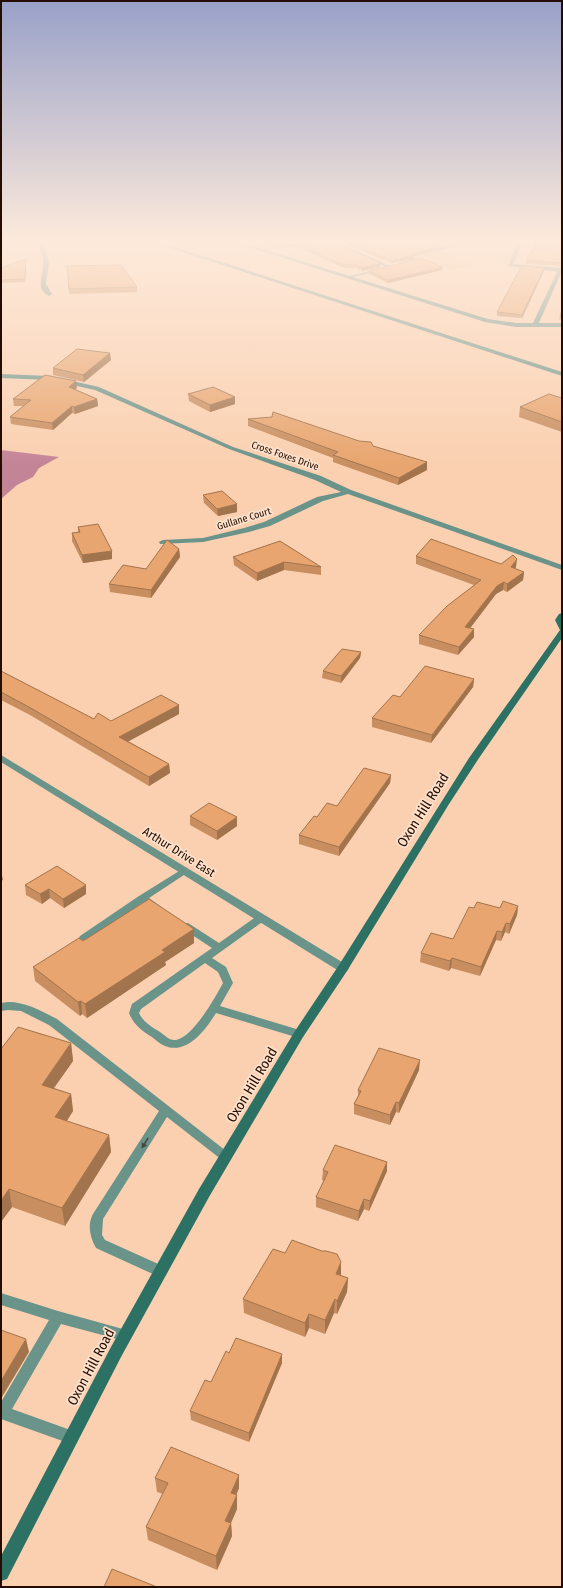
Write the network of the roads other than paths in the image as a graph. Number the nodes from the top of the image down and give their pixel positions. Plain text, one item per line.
1 (387, 317) edge
2 (475, 317) edge
3 (539, 317) edge
4 (535, 325) junction
5 (562, 325) edge
6 (562, 374) edge
7 (1, 376) edge
8 (348, 492) junction
9 (163, 542) dead end
10 (562, 568) edge
11 (562, 616) edge
12 (562, 628) edge
13 (562, 632) edge
14 (1, 758) edge
15 (184, 871) junction
16 (142, 898) junction
17 (162, 910) edge
18 (261, 918) junction
19 (175, 919) edge
20 (84, 938) edge
21 (220, 948) junction
22 (205, 958) junction
23 (343, 968) junction
24 (1, 1007) edge
25 (214, 1008) junction
26 (299, 1034) junction
27 (166, 1110) junction
28 (226, 1158) junction
29 (160, 1271) junction
30 (1, 1299) edge
31 (58, 1317) junction
32 (125, 1335) junction
33 (2, 1413) edge
34 (72, 1437) junction
35 (1, 1573) edge

1 - 6 street
2 - 4 street
3 - 4 lane
4 - 5 street
7 - 8 street, Cross Foxes Drive
8 - 9 street, Gullane Court
8 - 10 street, Cross Foxes Drive
11 - 12 main road
13 - 23 main road, Oxon Hill Road
14 - 15 street, Arthur Drive East
15 - 16 lane
15 - 18 street, Arthur Drive East
16 - 17 lane
16 - 20 lane
18 - 21 lane
18 - 23 street, Arthur Drive East
19 - 21 lane
21 - 22 lane
22 - 25 lane
22 - 25 lane
23 - 26 main road, Oxon Hill Road
24 - 27 lane
25 - 26 lane
26 - 28 main road, Oxon Hill Road
27 - 28 lane
27 -> 29 lane
28 - 29 main road, Oxon Hill Road
29 - 32 main road, Oxon Hill Road
30 - 31 lane
31 - 32 lane
31 - 33 lane
32 - 34 main road, Oxon Hill Road
33 - 34 lane
34 - 35 main road, Oxon Hill Road

